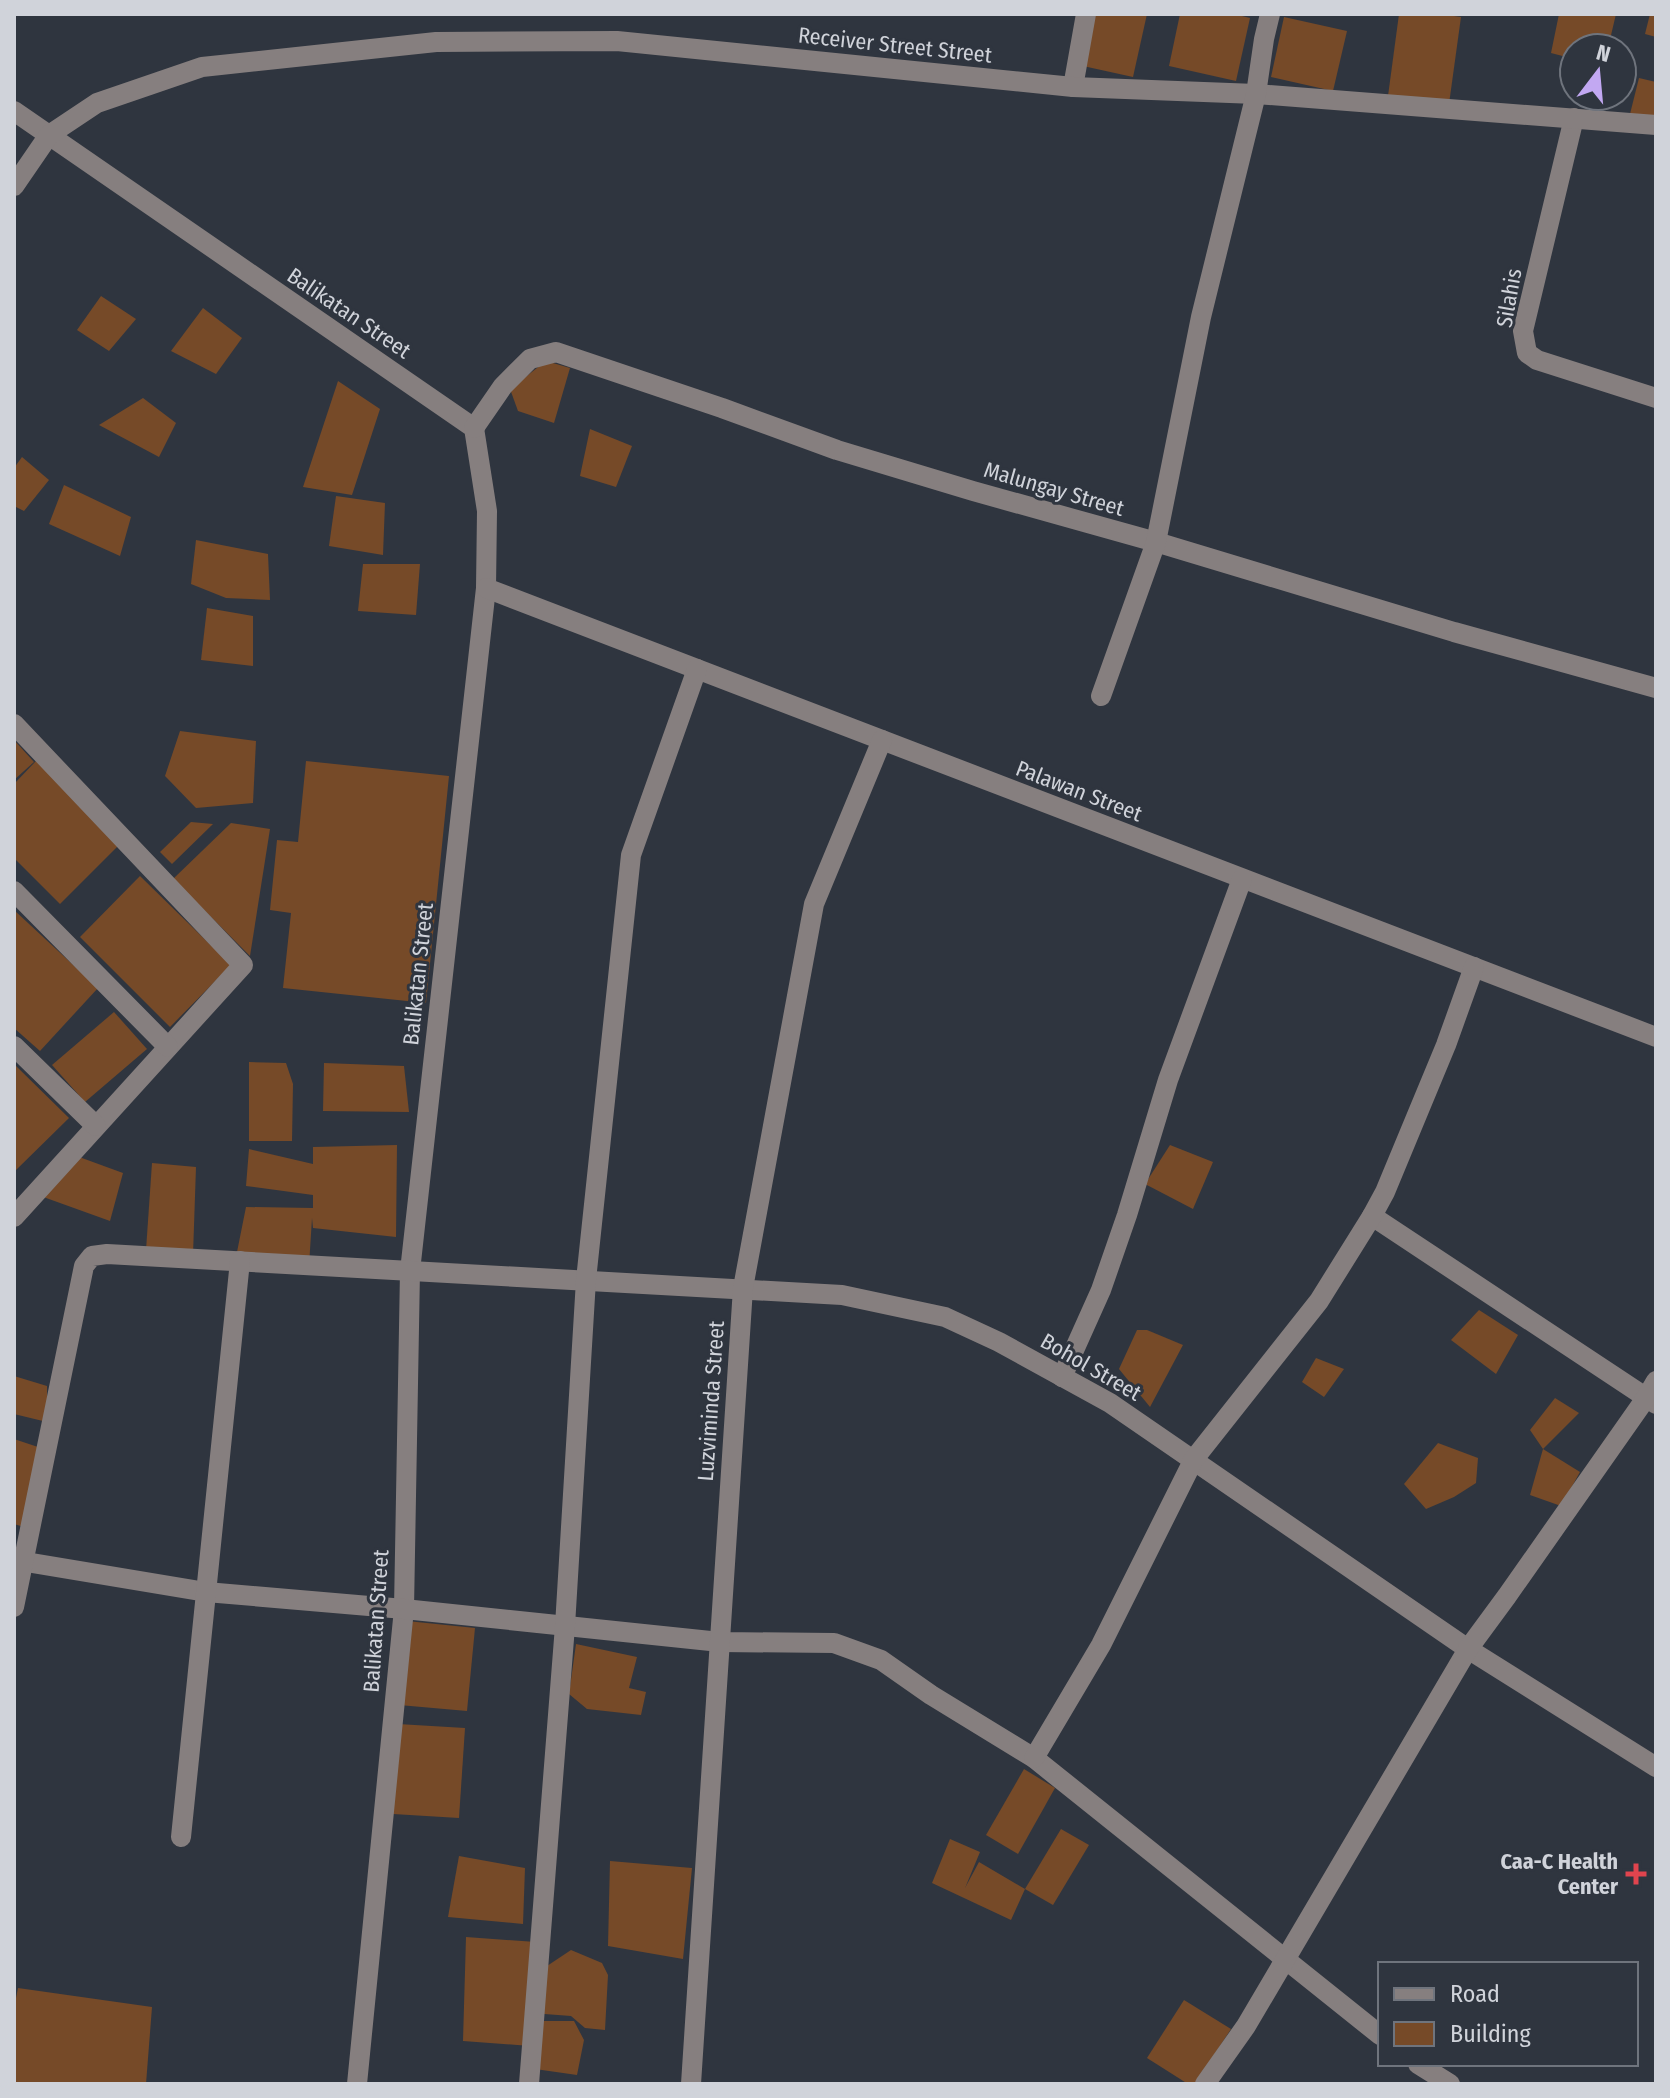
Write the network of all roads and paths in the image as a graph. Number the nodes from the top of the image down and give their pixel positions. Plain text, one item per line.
1 (1086, 14) edge
2 (1270, 14) edge
3 (1073, 87) junction
4 (1256, 94) junction
5 (14, 111) edge
6 (1574, 118) junction
7 (1656, 125) edge
8 (49, 135) junction
9 (14, 186) edge
10 (1656, 398) edge
11 (474, 428) junction
12 (1156, 542) junction
13 (486, 588) junction
14 (697, 669) junction
15 (1656, 688) edge
16 (1101, 696) dead end
17 (14, 724) edge
18 (882, 740) junction
19 (1242, 879) junction
20 (14, 891) edge
21 (1474, 967) junction
22 (1656, 1037) edge
23 (14, 1046) edge
24 (168, 1047) junction
25 (96, 1126) junction
26 (15, 1212) edge
27 (1372, 1216) junction
28 (240, 1261) junction
29 (410, 1271) junction
30 (586, 1280) junction
31 (743, 1288) junction
32 (1062, 1377) junction
33 (1653, 1394) edge
34 (1194, 1459) junction
35 (19, 1562) edge
36 (206, 1592) junction
37 (14, 1607) edge
38 (404, 1609) junction
39 (565, 1626) junction
40 (720, 1642) junction
41 (1468, 1649) junction
42 (1034, 1758) junction
43 (1656, 1767) edge
44 (181, 1837) dead end
45 (1285, 1958) junction
46 (1378, 2033) edge
47 (1421, 2066) edge
48 (357, 2084) edge
49 (529, 2084) edge
50 (691, 2084) edge
51 (1205, 2084) edge
52 (1450, 2084) edge

1 - 3 street
2 - 4 street
3 - 4 street, Receiver Street Street
3 - 8 street, Receiver Street Street
4 - 6 street, Receiver Street Street
4 - 12 street
5 - 8 street, Balikatan Street
6 - 7 street, Receiver Street Street
6 - 10 street, Silahis
8 - 9 street
8 - 11 street, Balikatan Street
11 - 12 street, Malungay Street
11 - 13 street, Balikatan Street
12 - 15 street, Malungay Street
12 - 16 street
13 - 14 street, Palawan Street
13 - 29 street, Balikatan Street
14 - 18 street, Palawan Street
14 - 30 street
17 - 24 street
18 - 19 street, Palawan Street
18 - 31 street, Luzviminda Street
19 - 21 street, Palawan Street
19 - 32 street
20 - 24 street
21 - 22 street, Palawan Street
21 - 27 street
23 - 25 street
24 - 25 street
25 - 26 street
27 - 33 street
27 - 34 street
28 - 29 street, Bohol Street
28 - 35 street, Bohol Street
28 - 36 street
29 - 30 street, Bohol Street
29 - 38 street, Balikatan Street
30 - 31 street, Bohol Street
30 - 39 street
31 - 32 street, Bohol Street
31 - 40 street, Luzviminda Street
32 - 34 street, Bohol Street
33 - 41 street
34 - 41 street, Bohol Street
34 - 42 street
35 - 36 street
35 - 37 street
36 - 38 street
36 - 44 street
38 - 39 street
38 - 48 street, Balikatan Street
39 - 40 street
39 - 49 street
40 - 42 street
40 - 50 street, Luzviminda Street
41 - 43 street, Bohol Street
41 - 45 street
42 - 45 street
45 - 46 street
45 - 51 street
47 - 52 street

